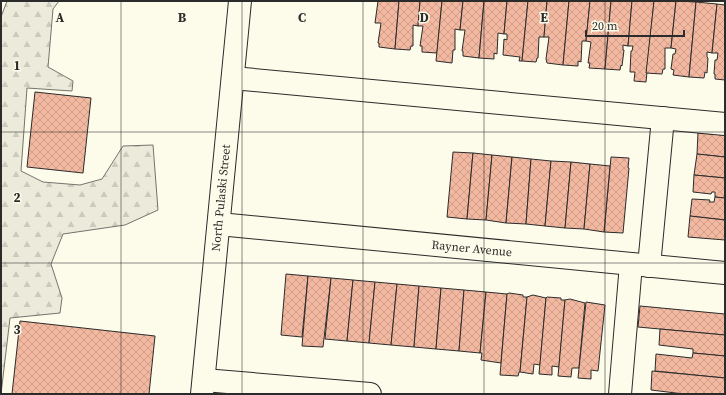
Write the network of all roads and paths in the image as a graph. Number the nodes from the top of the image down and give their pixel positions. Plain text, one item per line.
1 (240, 1) edge
2 (233, 78) junction
3 (663, 118) junction
4 (725, 124) edge
5 (218, 224) junction
6 (640, 265) junction
7 (725, 273) edge
8 (203, 387) edge
9 (370, 394) edge
10 (620, 394) edge

1 - 2 street, North Pulaski Street
2 - 3 street
2 - 5 street, North Pulaski Street
3 - 4 street
3 - 6 street
5 - 6 street, Rayner Avenue
5 - 8 street, North Pulaski Street
6 - 7 street, Rayner Avenue
6 - 10 street
8 - 9 street

